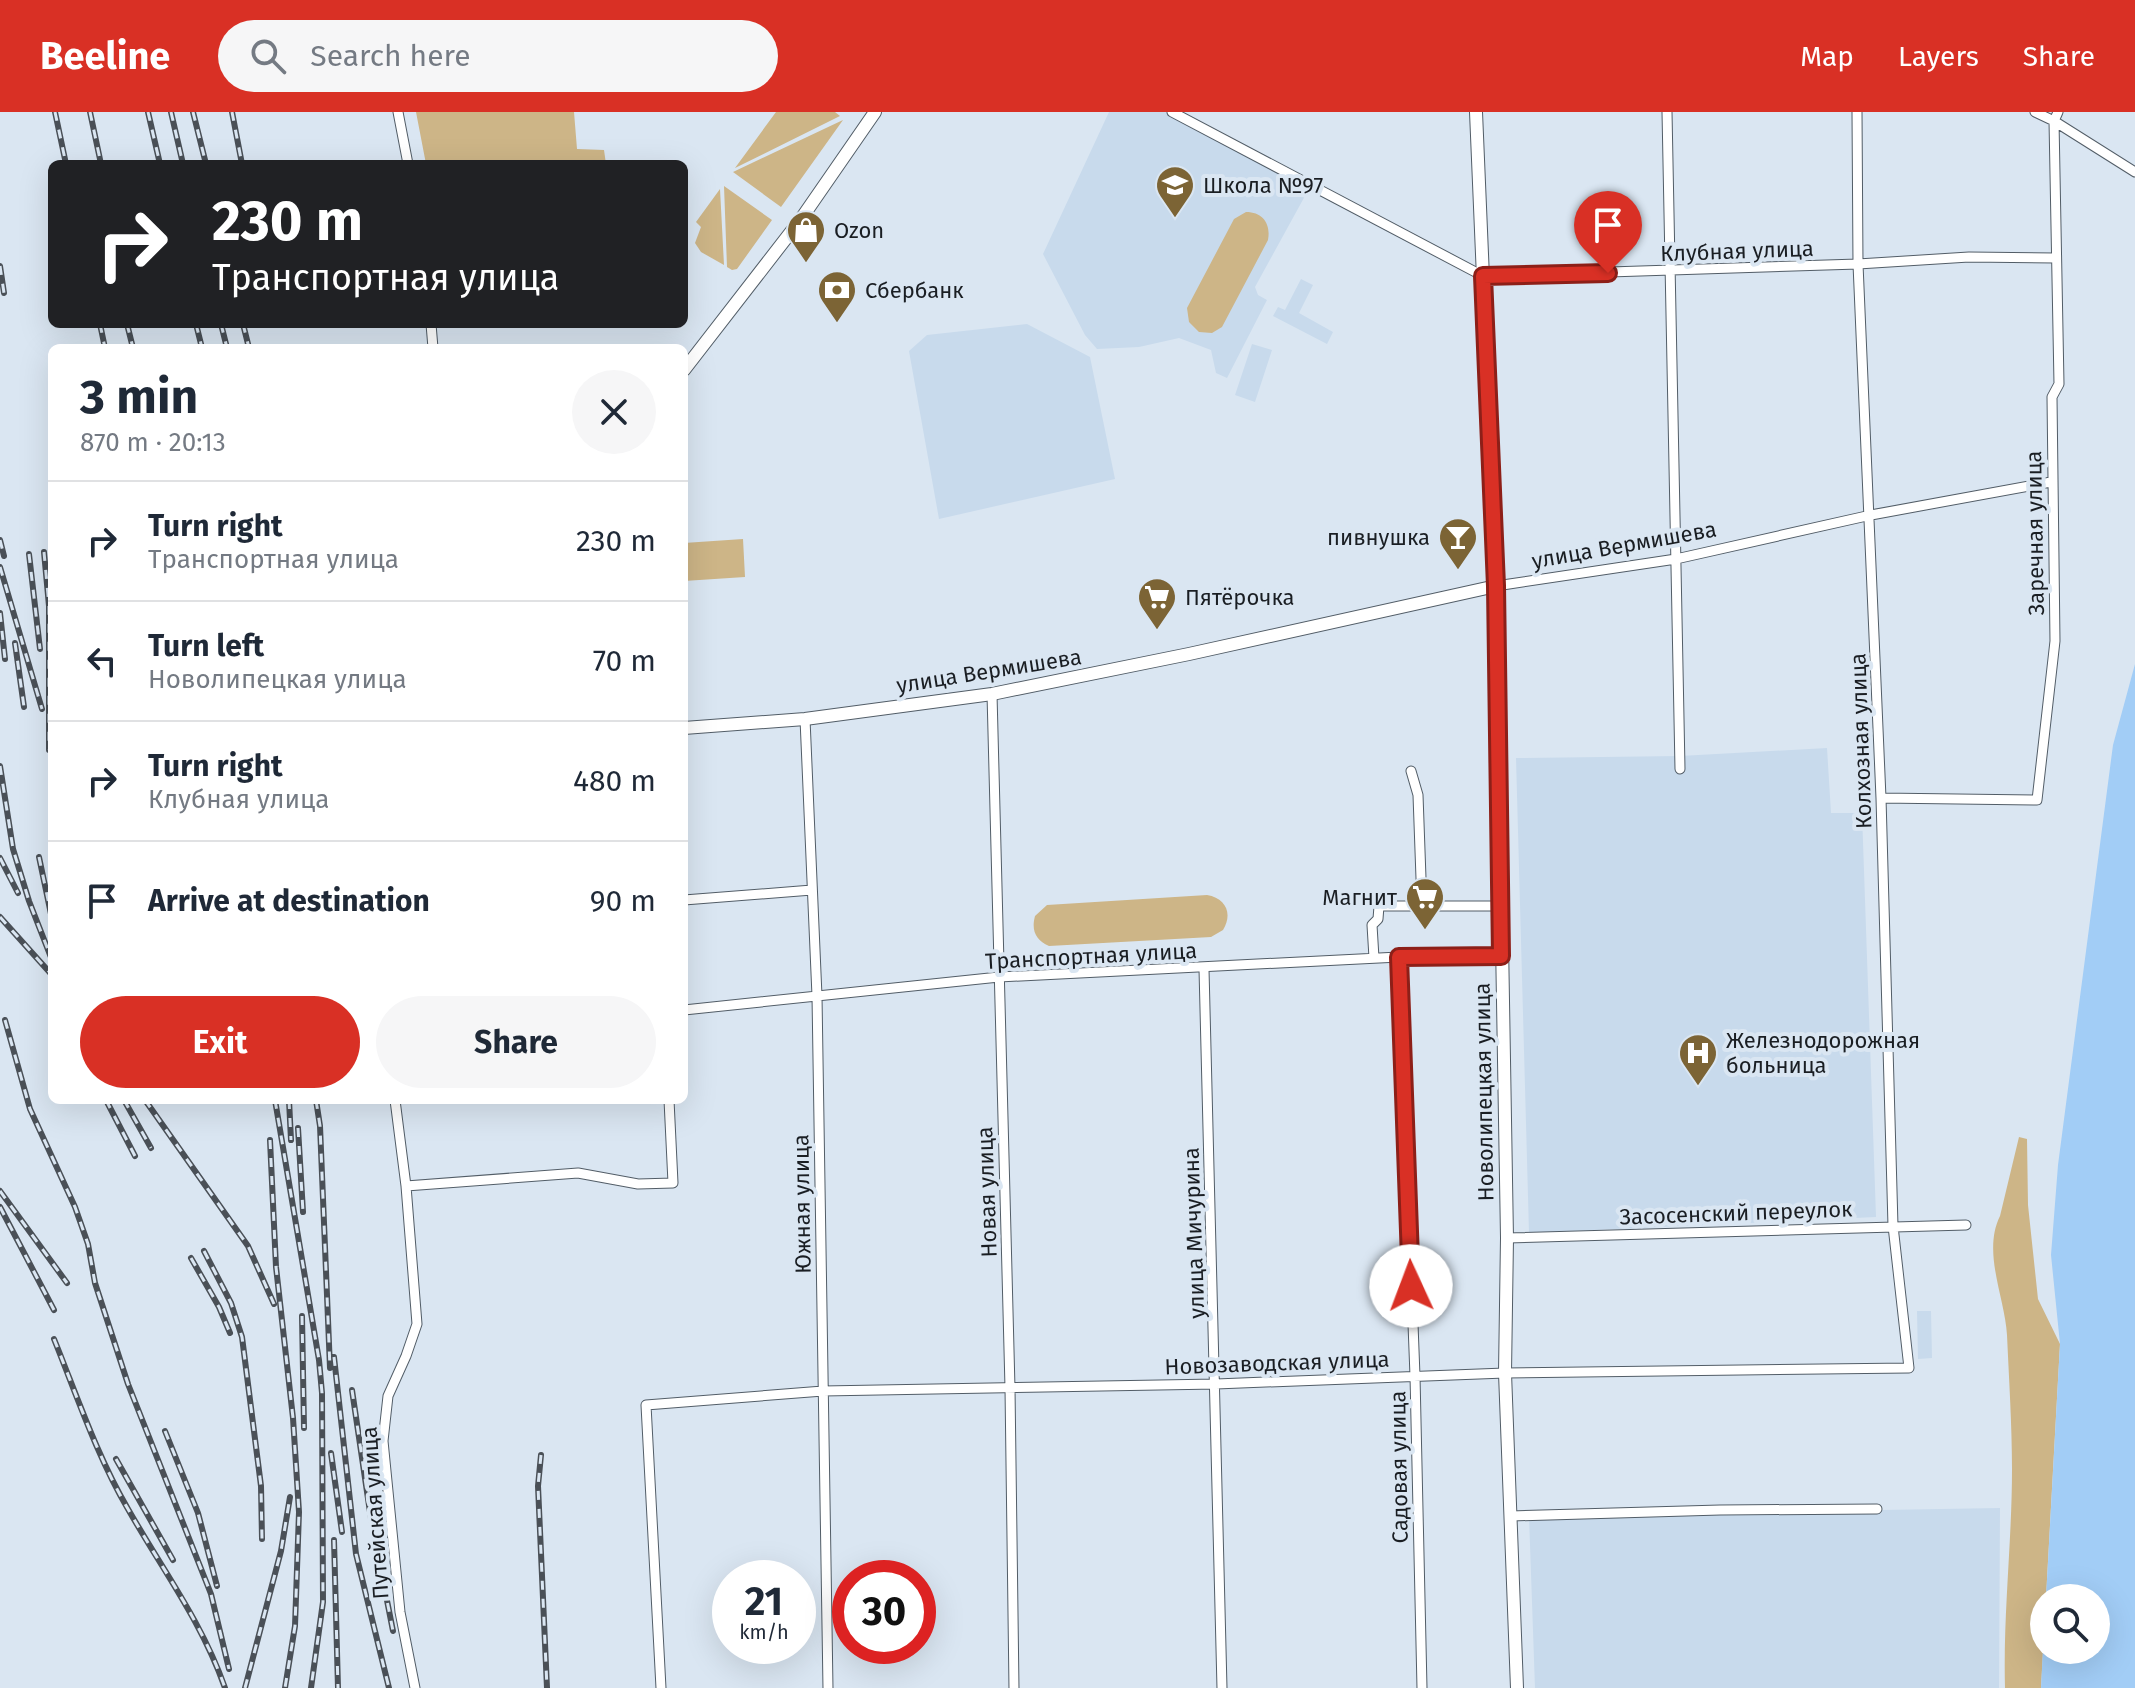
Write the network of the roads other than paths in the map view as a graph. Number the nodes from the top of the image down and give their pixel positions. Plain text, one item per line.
1 (398, 112) edge
2 (875, 112) edge
3 (1476, 112) edge
4 (1667, 112) edge
5 (1857, 112) edge
6 (2035, 112) edge
7 (1180, 114) edge
8 (2056, 116) edge
9 (407, 160) edge
10 (2135, 172) edge
11 (2055, 258) junction
12 (1858, 264) junction
13 (1671, 271) junction
14 (1483, 276) junction
15 (688, 365) edge
16 (2051, 482) junction
17 (1871, 515) junction
18 (1676, 559) junction
19 (1496, 586) junction
20 (992, 694) junction
21 (805, 719) junction
22 (688, 728) edge
23 (1680, 769) dead end
24 (1411, 771) dead end
25 (1881, 798) junction
26 (812, 890) junction
27 (688, 900) edge
28 (1422, 906) junction
29 (1501, 906) junction
30 (1501, 956) junction
31 (1399, 957) junction
32 (1374, 958) junction
33 (1204, 969) junction
34 (999, 977) junction
35 (817, 996) junction
36 (688, 1010) edge
37 (396, 1104) edge
38 (669, 1104) edge
39 (406, 1186) junction
40 (1966, 1225) dead end
41 (1893, 1226) junction
42 (1507, 1238) junction
43 (1909, 1368) joint
44 (1505, 1373) junction
45 (1415, 1376) junction
46 (1216, 1384) junction
47 (1010, 1388) junction
48 (823, 1391) junction
49 (1877, 1509) dead end
50 (1511, 1516) junction
51 (415, 1688) edge
52 (661, 1688) edge
53 (828, 1688) edge
54 (1014, 1688) edge
55 (1222, 1688) edge
56 (1422, 1688) edge
57 (1517, 1688) edge

1 - 9 street
2 - 15 street
3 - 14 street, Новолипецкая улица
4 - 13 street
5 - 12 street, Колхозная улица
6 - 8 street
7 - 14 street, Клубная улица
8 - 10 street
8 - 11 street, Заречная улица
11 - 12 street, Клубная улица
11 - 16 street, Заречная улица
12 - 13 street, Клубная улица
12 - 17 street, Колхозная улица
13 - 14 street, Клубная улица
13 - 18 street
14 - 19 street, Новолипецкая улица
16 - 17 street, улица Вермишева
16 - 25 street, Заречная улица
17 - 18 street, улица Вермишева
17 - 25 street, Колхозная улица
18 - 19 street, улица Вермишева
18 - 23 street
19 - 20 street, улица Вермишева
19 - 29 street, Новолипецкая улица
20 - 21 street, улица Вермишева
20 - 34 street, Новая улица
21 - 22 street, улица Вермишева
21 - 26 street, Южная улица
24 - 28 street
25 - 41 street, Колхозная улица
26 - 27 street
26 - 35 street, Южная улица
28 - 29 street
28 - 32 street
29 - 30 street, Новолипецкая улица
30 - 31 street, Транспортная улица
30 - 42 street, Новолипецкая улица
31 - 32 street, Транспортная улица
31 - 45 street, Садовая улица
32 - 33 street, Транспортная улица
33 - 34 street, Транспортная улица
33 - 46 street, улица Мичурина
34 - 35 street, Транспортная улица
34 - 47 street, Новая улица
35 - 36 street, Транспортная улица
35 - 48 street, Южная улица
37 - 39 street, Путейская улица
38 - 39 street
39 - 51 street, Путейская улица
40 - 41 street, Засосенский переулок
41 - 42 street, Засосенский переулок
41 - 43 street, Колхозная улица
42 - 44 street, Новолипецкая улица
43 - 44 street, Новозаводская улица
44 - 45 street, Новозаводская улица
44 - 50 street, Новолипецкая улица
45 - 46 street, Новозаводская улица
45 - 56 street, Садовая улица
46 - 47 street, Новозаводская улица
46 - 55 street, улица Мичурина
47 - 48 street, Новозаводская улица
47 - 54 street, Новая улица
48 - 52 street, Новозаводская улица
48 - 53 street, Южная улица
49 - 50 street
50 - 57 street, Новолипецкая улица

